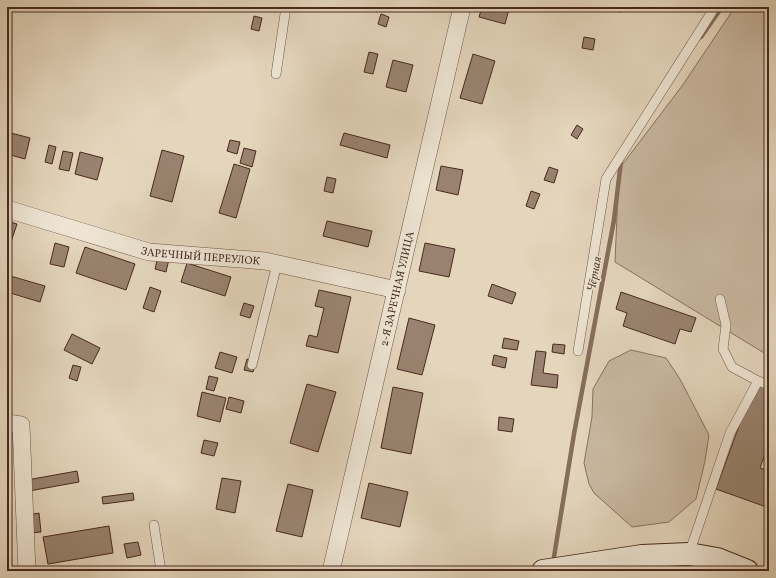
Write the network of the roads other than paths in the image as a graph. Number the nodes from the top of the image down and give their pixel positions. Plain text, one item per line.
1 (286, 7) edge
2 (462, 7) edge
3 (715, 7) edge
4 (276, 74) dead end
5 (7, 208) edge
6 (277, 264) junction
7 (397, 290) junction
8 (720, 299) dead end
9 (578, 351) dead end
10 (252, 365) dead end
11 (758, 381) junction
12 (769, 385) edge
13 (7, 423) edge
14 (154, 525) dead end
15 (689, 554) junction
16 (27, 571) edge
17 (161, 571) edge
18 (331, 571) edge
19 (543, 571) edge
20 (747, 571) edge

1 - 4 lane
2 - 7 street, 2-Я ЗАРЕЧНАЯ УЛИЦА
3 - 9 lane
5 - 6 street, ЗАРЕЧНЫЙ ПЕРЕУЛОК
6 - 7 street, ЗАРЕЧНЫЙ ПЕРЕУЛОК
6 - 10 lane
7 - 18 street, 2-Я ЗАРЕЧНАЯ УЛИЦА
8 - 11 lane
11 - 12 lane
11 - 15 lane
13 - 16 street
14 - 17 lane
15 - 19 street
15 - 20 street

